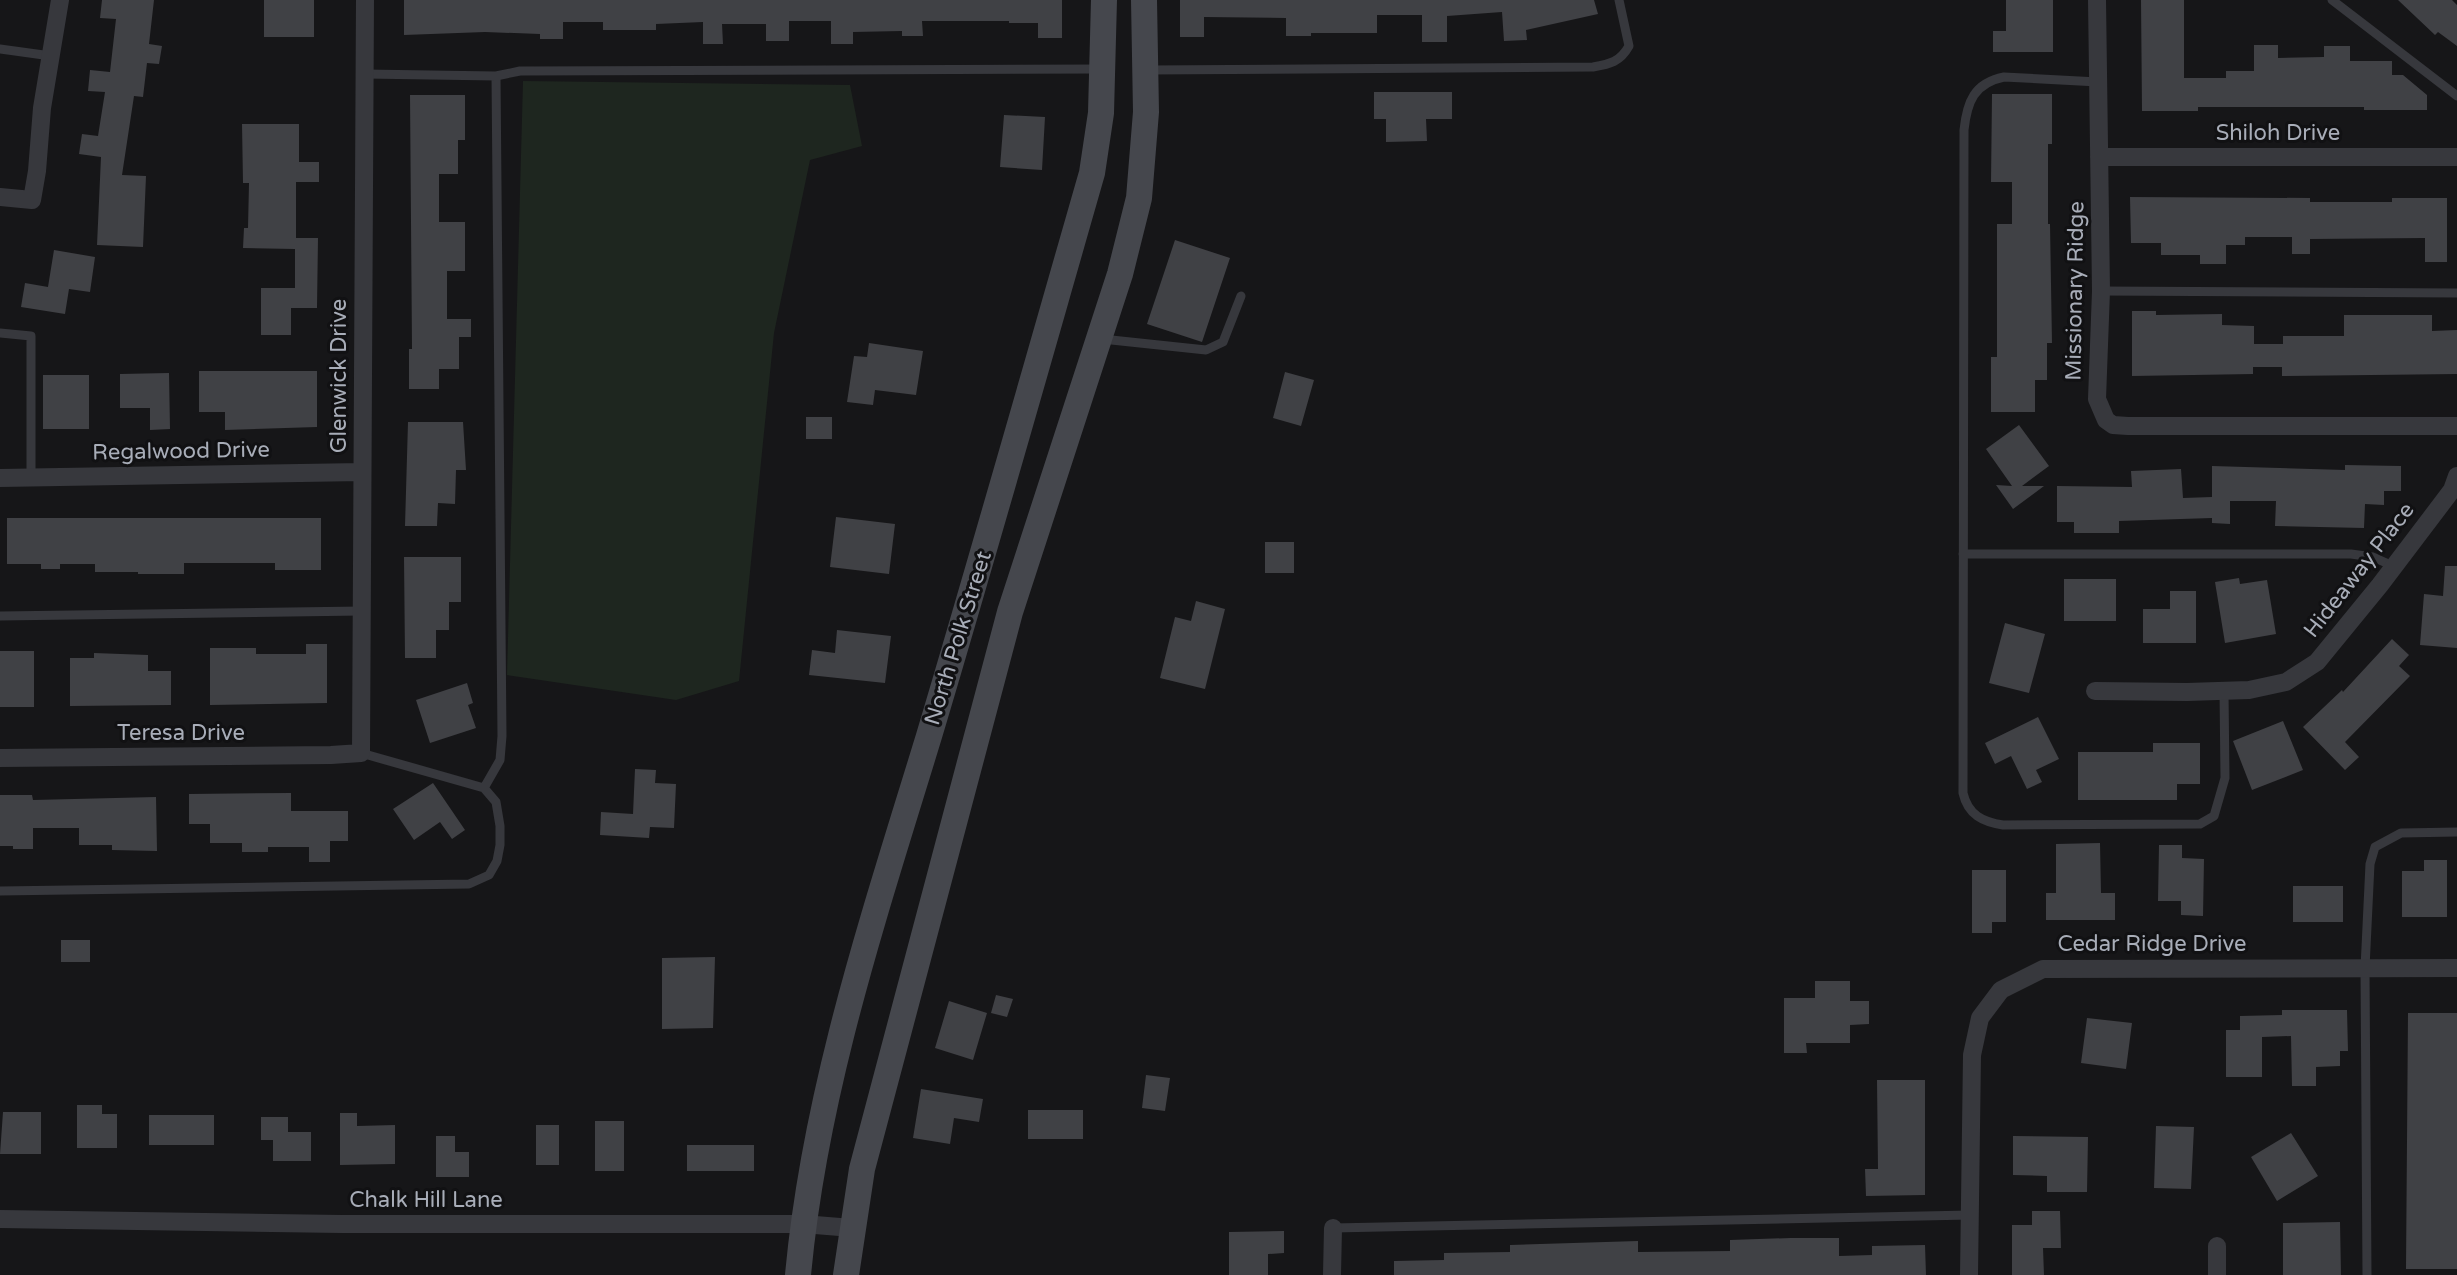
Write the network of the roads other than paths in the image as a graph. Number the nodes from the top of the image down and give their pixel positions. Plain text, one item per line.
1 (60, 0) edge
2 (365, 0) edge
3 (1104, 0) edge
4 (1144, 0) edge
5 (1619, 0) edge
6 (2097, 0) edge
7 (2332, 0) edge
8 (0, 49) edge
9 (51, 56) junction
10 (1103, 69) junction
11 (1146, 70) junction
12 (365, 74) junction
13 (496, 76) junction
14 (2098, 82) junction
15 (2457, 96) edge
16 (2099, 157) junction
17 (2457, 157) edge
18 (0, 197) edge
19 (2101, 291) junction
20 (2457, 293) edge
21 (1241, 296) dead end
22 (0, 333) edge
23 (1099, 339) junction
24 (2457, 426) edge
25 (362, 472) junction
26 (2457, 476) edge
27 (0, 478) edge
28 (31, 478) junction
29 (1963, 554) junction
30 (2394, 567) junction
31 (969, 601) junction
32 (362, 611) junction
33 (1010, 612) junction
34 (0, 616) edge
35 (2095, 691) dead end
36 (2224, 691) junction
37 (361, 753) junction
38 (0, 758) edge
39 (484, 788) junction
40 (2457, 832) edge
41 (0, 891) edge
42 (2365, 968) junction
43 (2457, 968) edge
44 (1970, 1215) junction
45 (0, 1219) edge
46 (803, 1224) junction
47 (852, 1228) junction
48 (1333, 1228) joint
49 (2217, 1246) dead end
50 (798, 1275) edge
51 (846, 1275) edge
52 (1332, 1275) edge
53 (1969, 1275) edge
54 (2217, 1275) edge
55 (2367, 1275) edge

1 - 9 street
2 - 12 street, Glenwick Drive
3 - 10 main road, North Polk Street
4 - 11 main road, North Polk Street
5 - 11 lane
6 - 14 street, Missionary Ridge
7 - 15 lane
8 - 9 lane
9 - 18 street
10 - 13 lane
10 - 31 main road, North Polk Street
11 - 23 main road, North Polk Street
12 - 13 lane
12 - 25 street, Glenwick Drive
13 - 39 lane
14 - 16 street, Missionary Ridge
14 - 29 lane
16 - 17 street, Shiloh Drive
16 - 19 street, Missionary Ridge
19 - 20 lane
19 - 24 street, Missionary Ridge
21 - 23 lane
22 - 28 lane
23 - 33 main road, North Polk Street
25 - 28 street, Regalwood Drive
25 - 32 street, Glenwick Drive
26 - 30 street, Hideaway Place
27 - 28 street, Regalwood Drive
29 - 30 lane
29 - 36 lane
30 - 36 street, Hideaway Place
31 - 33 main road
31 - 46 main road, North Polk Street
32 - 34 lane
32 - 37 street, Glenwick Drive
33 - 47 main road, North Polk Street
35 - 36 street, Hideaway Place
37 - 38 street, Teresa Drive
37 - 39 lane
39 - 41 lane
40 - 42 lane
42 - 43 street, Cedar Ridge Drive
42 - 44 street, Cedar Ridge Drive
42 - 55 lane
44 - 48 lane
44 - 53 street, Cedar Ridge Drive
45 - 46 street, Chalk Hill Lane
46 - 47 street, Chalk Hill Lane
46 - 50 main road, North Polk Street
47 - 51 main road, North Polk Street
48 - 52 street
49 - 54 street

